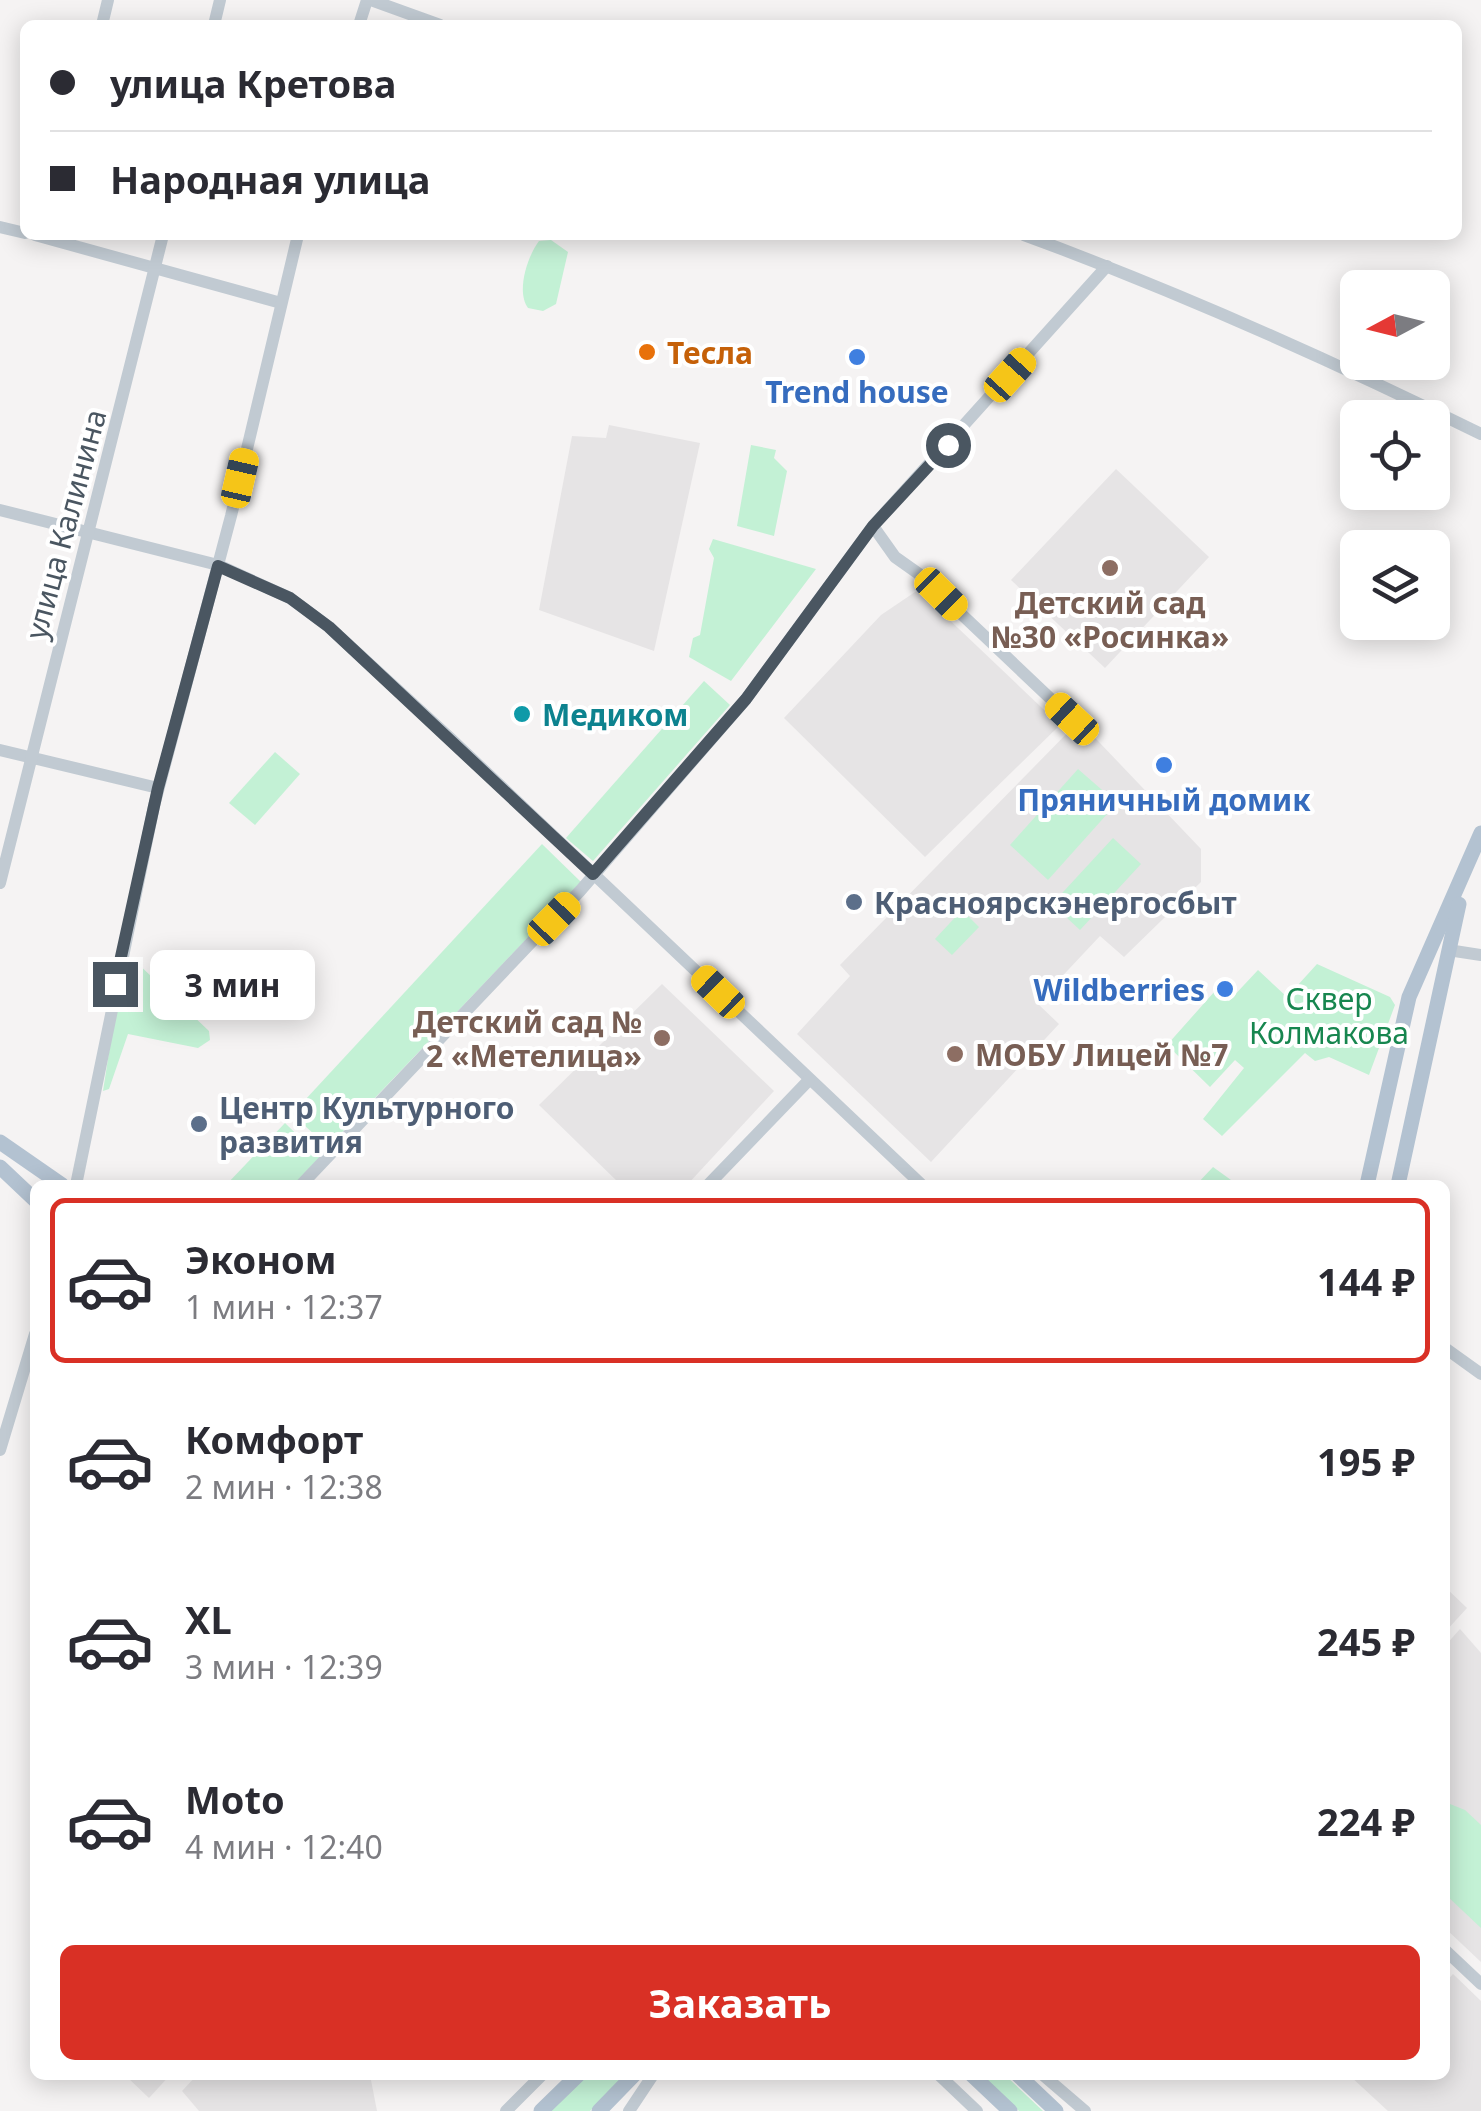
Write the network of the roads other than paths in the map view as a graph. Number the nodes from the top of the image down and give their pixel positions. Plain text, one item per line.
1 (369, 0) edge
2 (426, 20) edge
3 (55, 240) edge
4 (162, 240) edge
5 (297, 240) edge
6 (1037, 240) edge
7 (156, 266) junction
8 (1107, 266) junction
9 (281, 303) junction
10 (1481, 434) edge
11 (0, 510) edge
12 (873, 526) junction
13 (90, 534) junction
14 (218, 566) junction
15 (1072, 719) dead end
16 (0, 750) edge
17 (29, 757) junction
18 (158, 788) junction
19 (1481, 833) edge
20 (1468, 866) junction
21 (593, 874) junction
22 (0, 883) edge
23 (1448, 950) junction
24 (1481, 955) edge
25 (1397, 1048) junction
26 (1428, 1055) junction
27 (809, 1080) junction
28 (0, 1142) edge
29 (0, 1167) edge
30 (55, 1180) edge
31 (77, 1180) edge
32 (306, 1180) edge
33 (713, 1180) edge
34 (917, 1180) edge
35 (1368, 1180) edge
36 (1399, 1180) edge
37 (30, 1195) edge
38 (30, 1351) edge
39 (1450, 1352) edge
40 (1481, 1374) edge
41 (0, 1450) edge
42 (1450, 1955) edge
43 (1481, 1984) edge
44 (537, 2080) edge
45 (573, 2080) edge
46 (629, 2080) edge
47 (651, 2080) edge
48 (944, 2080) edge
49 (977, 2080) edge
50 (1023, 2080) edge
51 (1049, 2080) edge
52 (506, 2111) edge
53 (542, 2111) edge
54 (600, 2111) edge
55 (629, 2111) edge
56 (978, 2111) edge
57 (1010, 2111) edge
58 (1056, 2111) edge
59 (1086, 2111) edge

1 - 2 street
3 - 7 street
4 - 7 street, улица Калинина
5 - 9 street
6 - 8 street
7 - 9 street
7 - 13 street, улица Калинина
8 - 10 street
8 - 12 street
9 - 14 street
11 - 13 street
12 - 15 street
12 - 21 street
13 - 14 street
13 - 17 street, улица Калинина
14 - 18 street
14 - 21 street
16 - 17 street
17 - 18 street
17 - 22 street, улица Калинина
18 - 31 street
19 - 20 main road
20 - 23 main road
20 - 25 main road
21 - 27 street
21 - 32 street
23 - 24 street
23 - 26 main road
25 - 26 main road
25 - 35 main road
26 - 36 main road
27 - 33 street
27 - 34 street
28 - 30 main road
29 - 37 main road
38 - 41 street
39 - 40 street
42 - 43 street
44 - 52 street
45 - 53 main road
46 - 54 main road
47 - 55 street
48 - 56 street
49 - 57 main road
50 - 58 main road
51 - 59 street

